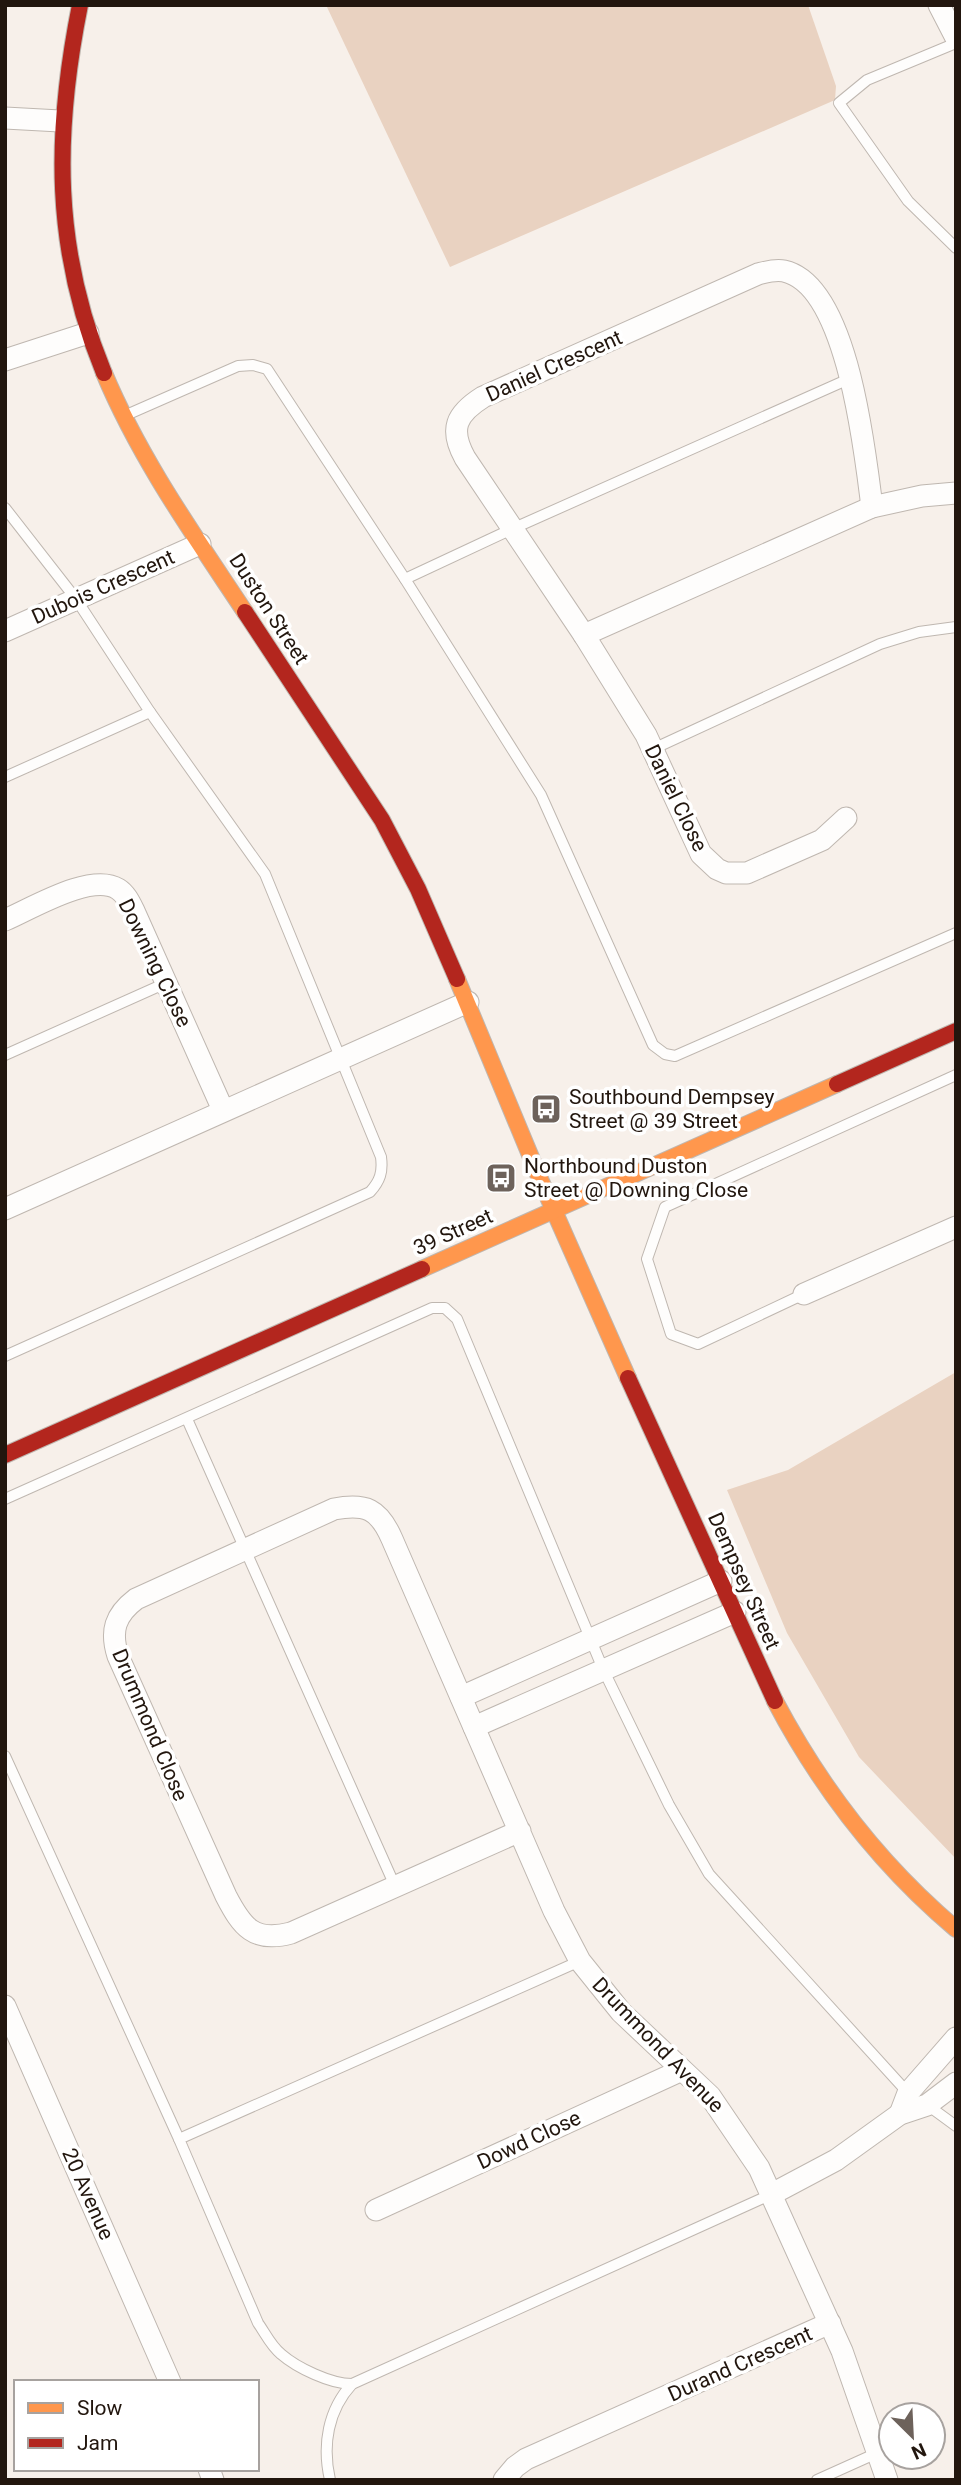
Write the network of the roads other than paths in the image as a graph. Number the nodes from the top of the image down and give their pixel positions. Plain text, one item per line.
1 (80, 5) edge
2 (939, 5) edge
3 (956, 40) edge
4 (5, 118) edge
5 (60, 121) junction
6 (956, 248) edge
7 (88, 333) junction
8 (5, 360) edge
9 (851, 378) junction
10 (121, 417) junction
11 (956, 492) edge
12 (872, 507) junction
13 (5, 508) edge
14 (512, 529) junction
15 (200, 544) junction
16 (405, 579) junction
17 (76, 599) junction
18 (956, 628) edge
19 (5, 631) edge
20 (584, 635) junction
21 (150, 712) junction
22 (653, 749) junction
23 (5, 777) edge
24 (846, 817) dead end
25 (5, 920) edge
26 (956, 933) edge
27 (166, 983) junction
28 (467, 1002) junction
29 (956, 1031) edge
30 (5, 1055) edge
31 (341, 1058) junction
32 (956, 1075) edge
33 (223, 1110) junction
34 (5, 1209) edge
35 (554, 1210) junction
36 (956, 1227) edge
37 (804, 1294) joint
38 (5, 1356) edge
39 (187, 1419) junction
40 (5, 1455) edge
41 (5, 1499) edge
42 (245, 1549) junction
43 (721, 1581) junction
44 (735, 1612) junction
45 (590, 1639) junction
46 (603, 1670) junction
47 (461, 1697) junction
48 (474, 1727) junction
49 (5, 1756) edge
50 (520, 1831) junction
51 (395, 1886) junction
52 (956, 1929) edge
53 (580, 1961) junction
54 (5, 2006) edge
55 (956, 2038) edge
56 (682, 2070) junction
57 (956, 2083) edge
58 (908, 2093) junction
59 (927, 2105) junction
60 (900, 2114) junction
61 (956, 2126) edge
62 (179, 2139) junction
63 (772, 2194) junction
64 (376, 2210) dead end
65 (830, 2323) junction
66 (169, 2380) edge
67 (352, 2384) junction
68 (877, 2453) joint
69 (330, 2480) edge
70 (504, 2480) edge
71 (817, 2480) edge

1 - 5 street, Duston Street
2 - 3 street
3 - 6 lane
4 - 5 street
5 - 7 street, Duston Street
7 - 8 street
7 - 10 street, Duston Street
9 - 12 street, Daniel Crescent
9 - 14 lane
9 - 14 street, Daniel Crescent
10 - 15 street, Duston Street
10 - 16 lane
11 - 12 street
12 - 20 street
13 - 17 lane
14 - 16 lane
14 - 20 street, Daniel Crescent
15 - 17 street, Dubois Crescent
15 - 28 street, Duston Street
16 - 26 lane
17 - 19 street, Dubois Crescent
17 - 21 lane
18 - 22 lane
20 - 22 street, Daniel Close
21 - 23 lane
21 - 31 lane
22 - 24 street, Daniel Close
25 - 27 street, Downing Close
27 - 30 lane
27 - 33 street, Downing Close
28 - 31 street
28 - 35 street, Duston Street
29 - 35 street, 39 Street
31 - 33 street
31 - 38 lane
32 - 37 lane
33 - 34 street
35 - 40 street, 39 Street
35 - 43 street, Dempsey Street
36 - 37 street
39 - 41 lane
39 - 42 lane
39 - 45 lane
42 - 47 street, Drummond Close
42 - 51 lane
42 - 51 street, Drummond Close
43 - 44 street, Dempsey Street
43 - 45 street
44 - 46 street
44 - 52 street, Dempsey Street
45 - 46 lane
45 - 47 street
46 - 48 street
46 - 58 lane
47 - 48 street, Drummond Avenue
48 - 50 street, Drummond Avenue
49 - 62 lane
50 - 51 street, Drummond Close
50 - 53 street, Drummond Avenue
53 - 56 street, Drummond Avenue
53 - 62 lane
54 - 66 street, 20 Avenue
55 - 58 street
56 - 63 street, Drummond Avenue
56 - 64 street, Dowd Close
57 - 59 street
58 - 59 lane
58 - 60 street
59 - 60 street
59 - 61 lane
60 - 63 street
62 - 67 lane
63 - 65 street, Drummond Avenue
63 - 67 lane
65 - 68 street, Durand Crescent
65 - 70 street, Durand Crescent
67 - 69 lane
68 - 71 lane

